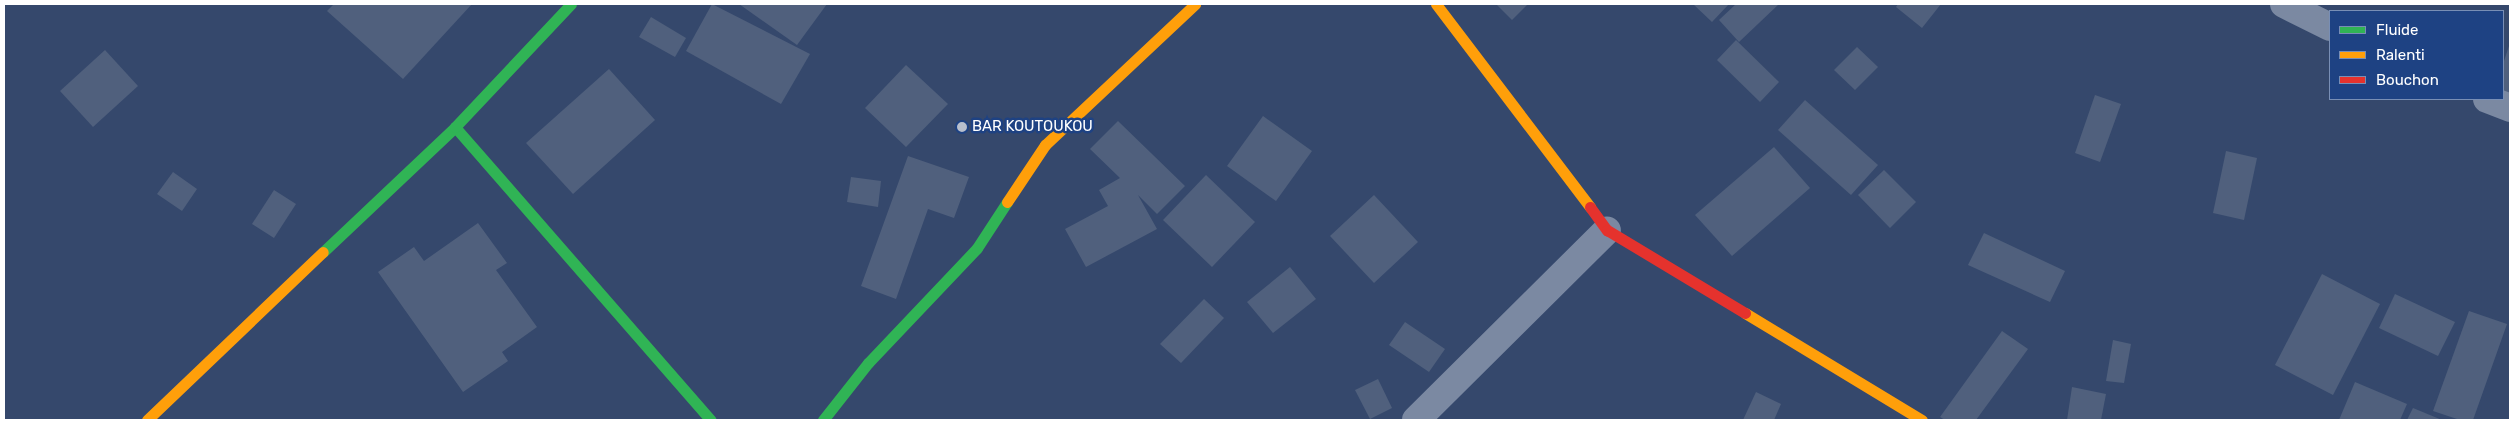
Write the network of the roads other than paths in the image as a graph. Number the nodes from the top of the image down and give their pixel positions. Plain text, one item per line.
1 (571, 4) edge
2 (1195, 4) edge
3 (1436, 4) edge
4 (2284, 4) edge
5 (2329, 26) edge
6 (2490, 100) edge
7 (2510, 108) edge
8 (454, 127) junction
9 (1608, 230) junction
10 (147, 420) edge
11 (711, 420) edge
12 (823, 420) edge
13 (1416, 420) edge
14 (1922, 420) edge

1 - 8 street
2 - 12 street
3 - 9 street
4 - 5 street
6 - 7 street
8 - 10 street
8 - 11 street
9 - 13 street
9 - 14 street

